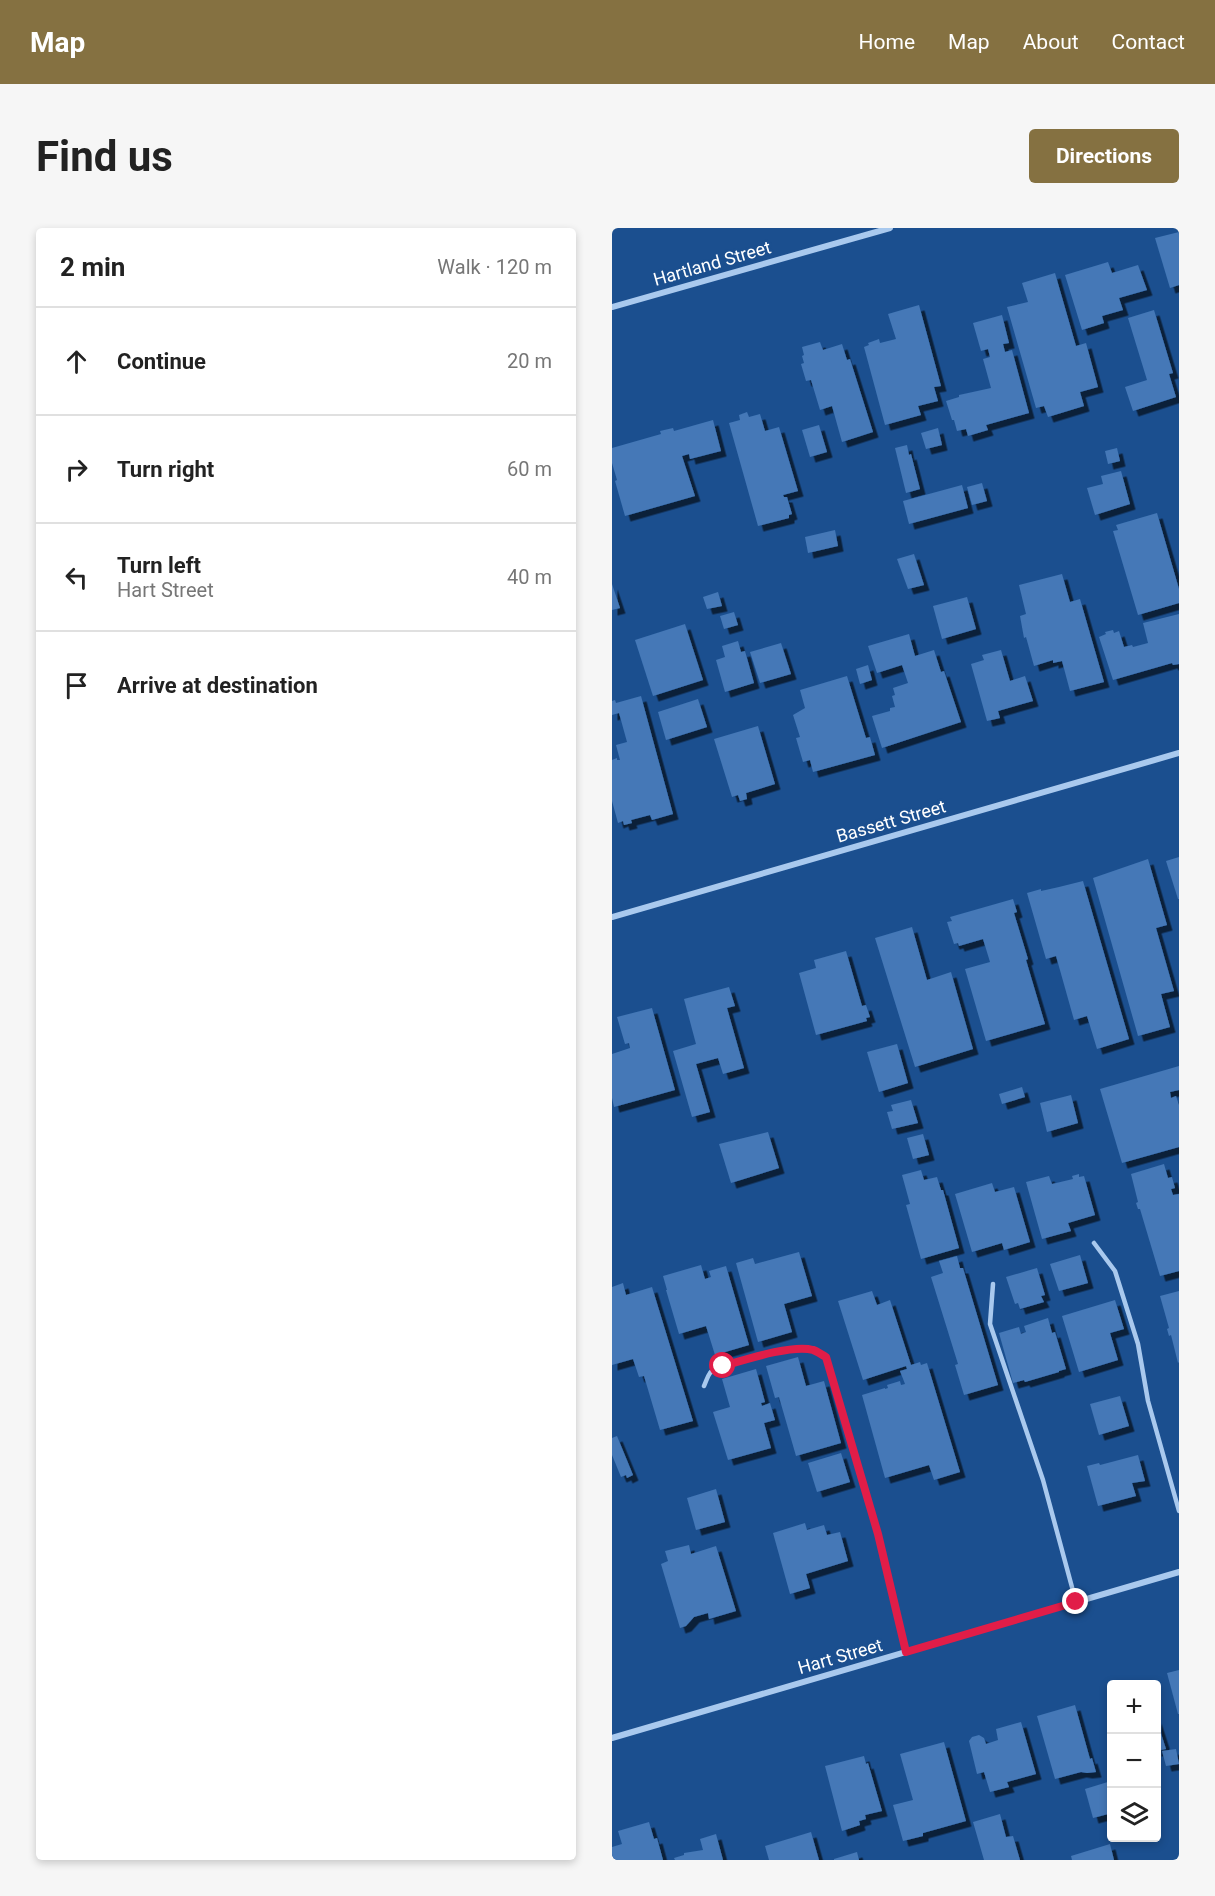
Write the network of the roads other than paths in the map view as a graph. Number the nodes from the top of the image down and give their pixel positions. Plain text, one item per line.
1 (890, 228) edge
2 (612, 307) edge
3 (1179, 753) edge
4 (612, 917) edge
5 (1094, 1243) dead end
6 (993, 1284) dead end
7 (704, 1386) dead end
8 (1179, 1511) edge
9 (1179, 1572) edge
10 (1076, 1602) junction
11 (906, 1652) junction
12 (612, 1738) edge

1 - 2 street, Hartland Street
3 - 4 street, Bassett Street
5 - 8 lane
6 - 10 lane
7 - 11 lane
9 - 10 street, Hart Street
10 - 11 street, Hart Street
11 - 12 street, Hart Street

